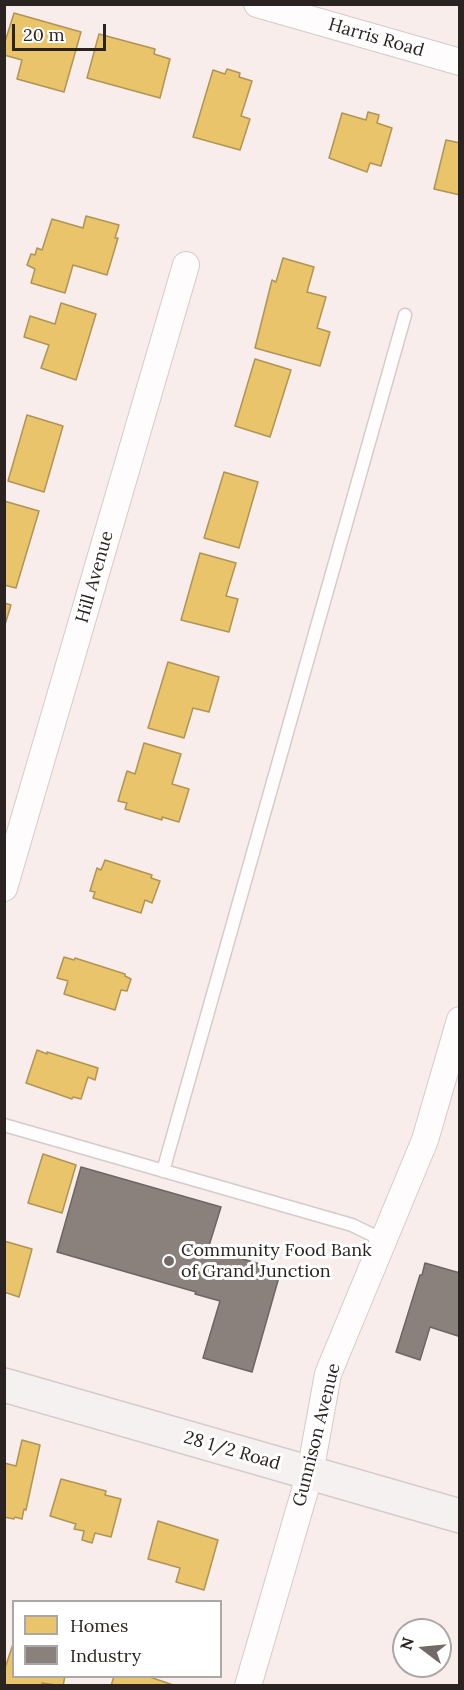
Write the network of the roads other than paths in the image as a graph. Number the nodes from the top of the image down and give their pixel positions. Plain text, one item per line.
1 (257, 4) edge
2 (459, 62) edge
3 (186, 265) dead end
4 (405, 315) dead end
5 (4, 888) edge
6 (459, 1020) edge
7 (4, 1125) edge
8 (164, 1171) junction
9 (383, 1240) junction
10 (4, 1385) edge
11 (310, 1473) junction
12 (459, 1516) edge
13 (248, 1686) edge

1 - 2 street, Harris Road
3 - 5 street, Hill Avenue
4 - 8 lane
6 - 9 street, Gunnison Avenue
7 - 8 lane
8 - 9 lane
9 - 11 street, Gunnison Avenue
10 - 11 street, 28 1/2 Road
11 - 12 street, 28 1/2 Road
11 - 13 street, Gunnison Avenue

